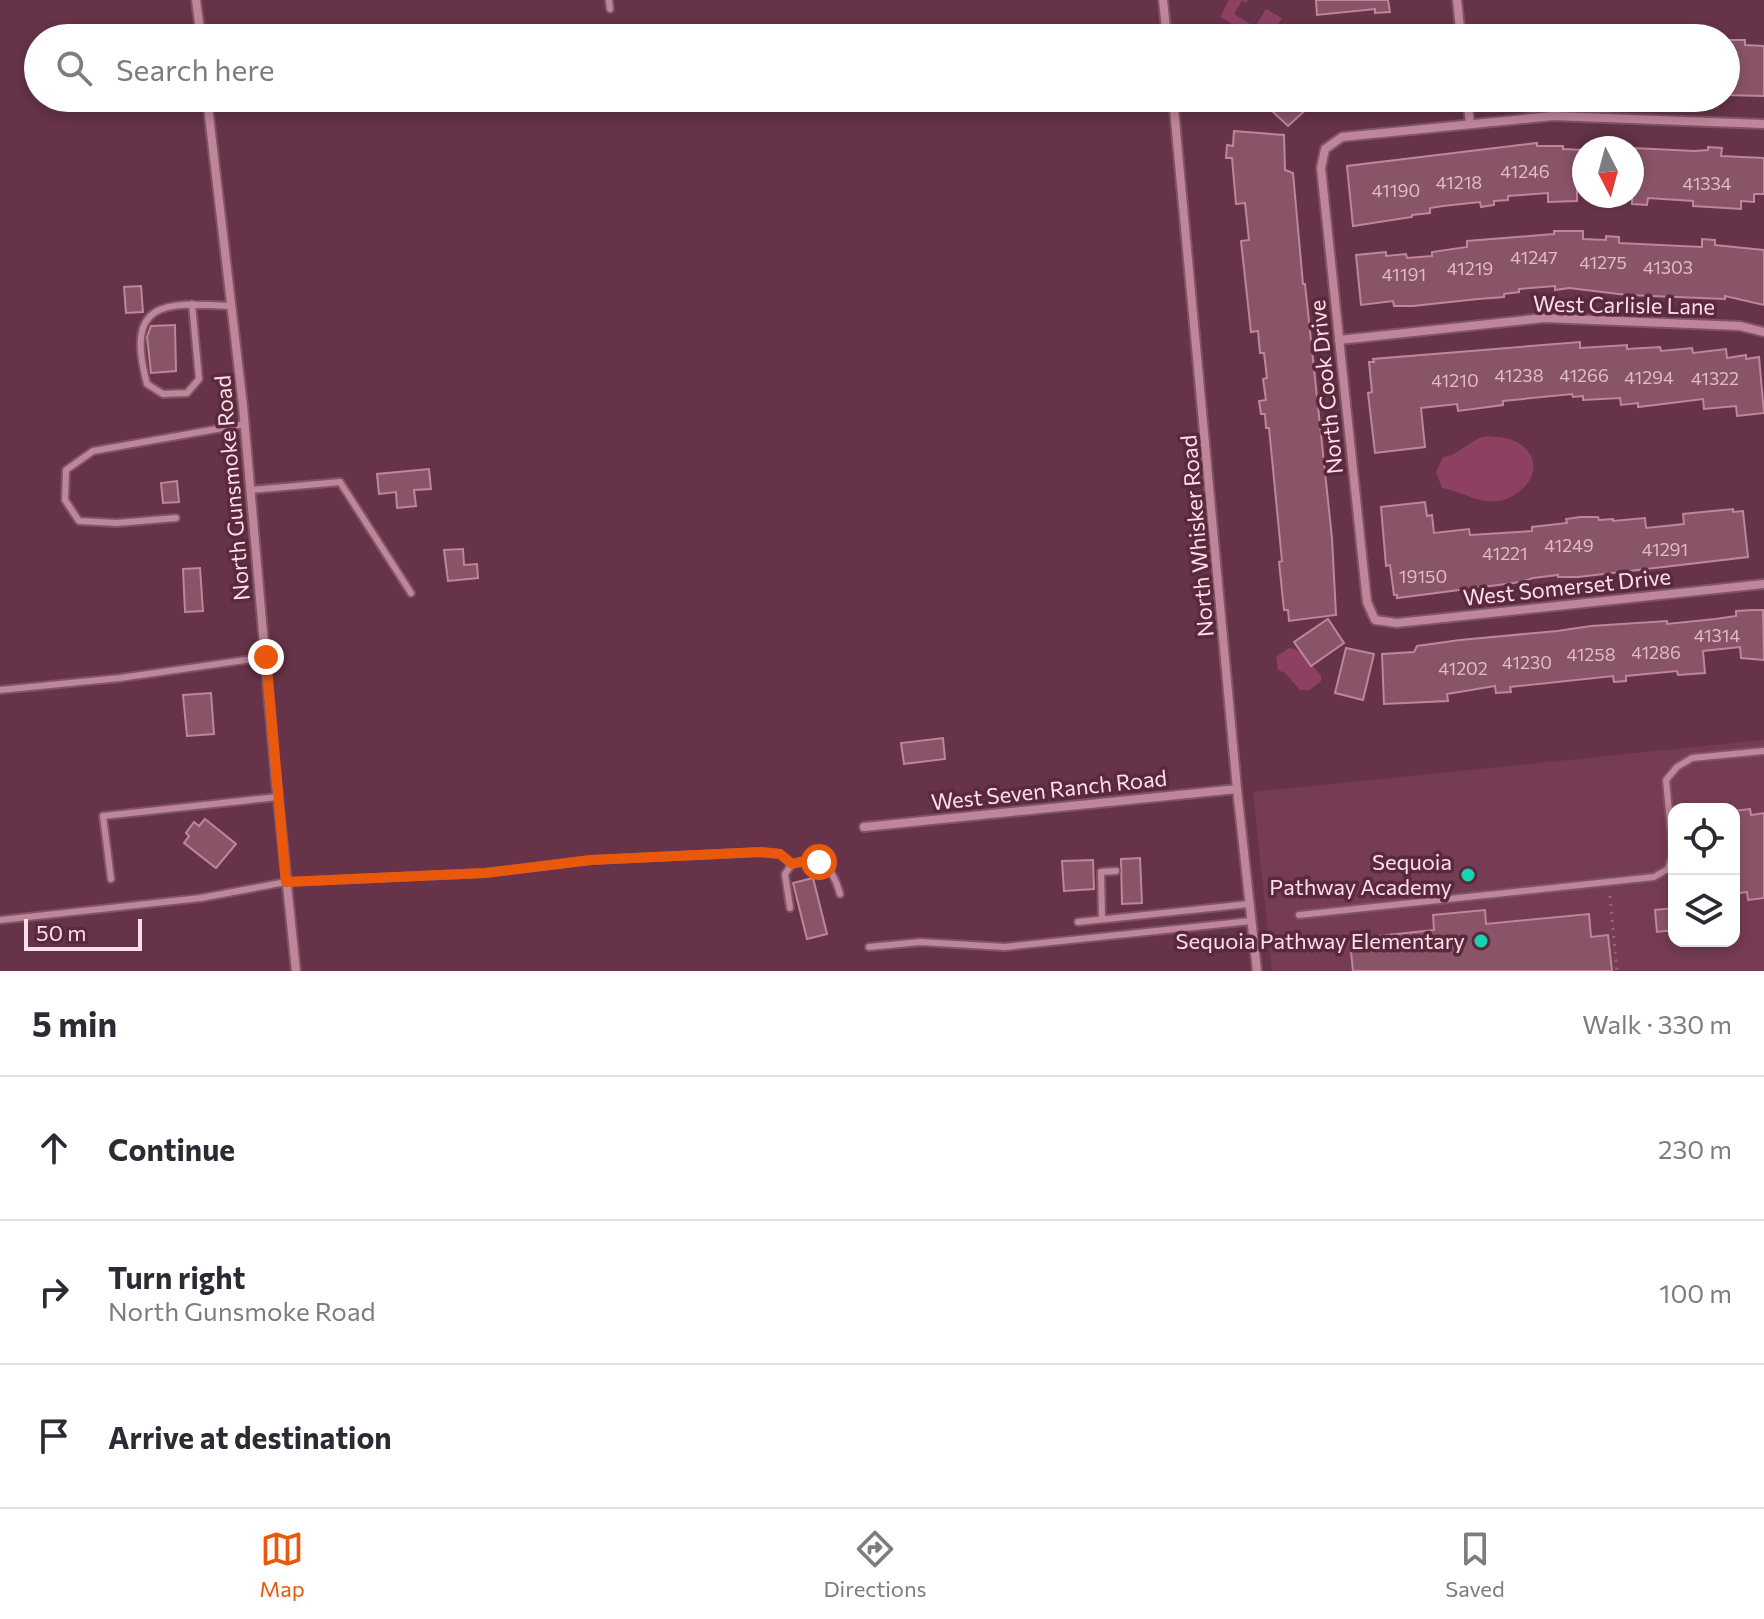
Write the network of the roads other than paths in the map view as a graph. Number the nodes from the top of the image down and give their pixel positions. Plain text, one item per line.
1 (196, 0) edge
2 (609, 0) edge
3 (1163, 0) edge
4 (1457, 0) edge
5 (610, 9) dead end
6 (199, 24) edge
7 (1166, 24) edge
8 (1460, 24) edge
9 (209, 112) edge
10 (1174, 112) edge
11 (1469, 112) edge
12 (1470, 124) junction
13 (1764, 124) edge
14 (192, 304) junction
15 (231, 306) junction
16 (1764, 332) edge
17 (1339, 340) junction
18 (245, 424) junction
19 (250, 490) junction
20 (176, 518) dead end
21 (1764, 584) edge
22 (411, 593) dead end
23 (1375, 620) joint
24 (266, 657) junction
25 (0, 690) edge
26 (1764, 751) edge
27 (1237, 789) junction
28 (278, 797) junction
29 (864, 827) dead end
30 (792, 864) junction
31 (1116, 871) dead end
32 (111, 879) dead end
33 (286, 882) junction
34 (840, 894) dead end
35 (1249, 904) junction
36 (790, 908) dead end
37 (1299, 915) dead end
38 (1102, 919) junction
39 (0, 920) edge
40 (1251, 921) junction
41 (1078, 922) dead end
42 (869, 947) dead end
43 (296, 971) edge
44 (1257, 971) edge

1 - 6 street
2 - 5 lane
3 - 7 street
4 - 8 street
9 - 15 street, North Gunsmoke Road
10 - 27 street, North Whisker Road
11 - 12 street
12 - 13 street
12 - 17 street, North Cook Drive
14 - 14 lane
14 - 15 lane
15 - 18 street, North Gunsmoke Road
16 - 17 street, West Carlisle Lane
17 - 23 street, North Cook Drive
18 - 19 street, North Gunsmoke Road
18 - 20 lane
19 - 22 lane
19 - 24 street, North Gunsmoke Road
21 - 23 street, West Somerset Drive
24 - 25 lane
24 - 28 street, North Gunsmoke Road
26 - 37 lane
27 - 29 street, West Seven Ranch Road
27 - 35 street, North Whisker Road
28 - 32 lane
28 - 33 street, North Gunsmoke Road
30 - 33 lane
30 - 34 lane
30 - 36 lane
31 - 38 lane
33 - 39 lane
33 - 43 street, North Gunsmoke Road
35 - 38 lane
35 - 40 street, North Whisker Road
38 - 41 lane
40 - 42 lane
40 - 44 street, North Whisker Road

